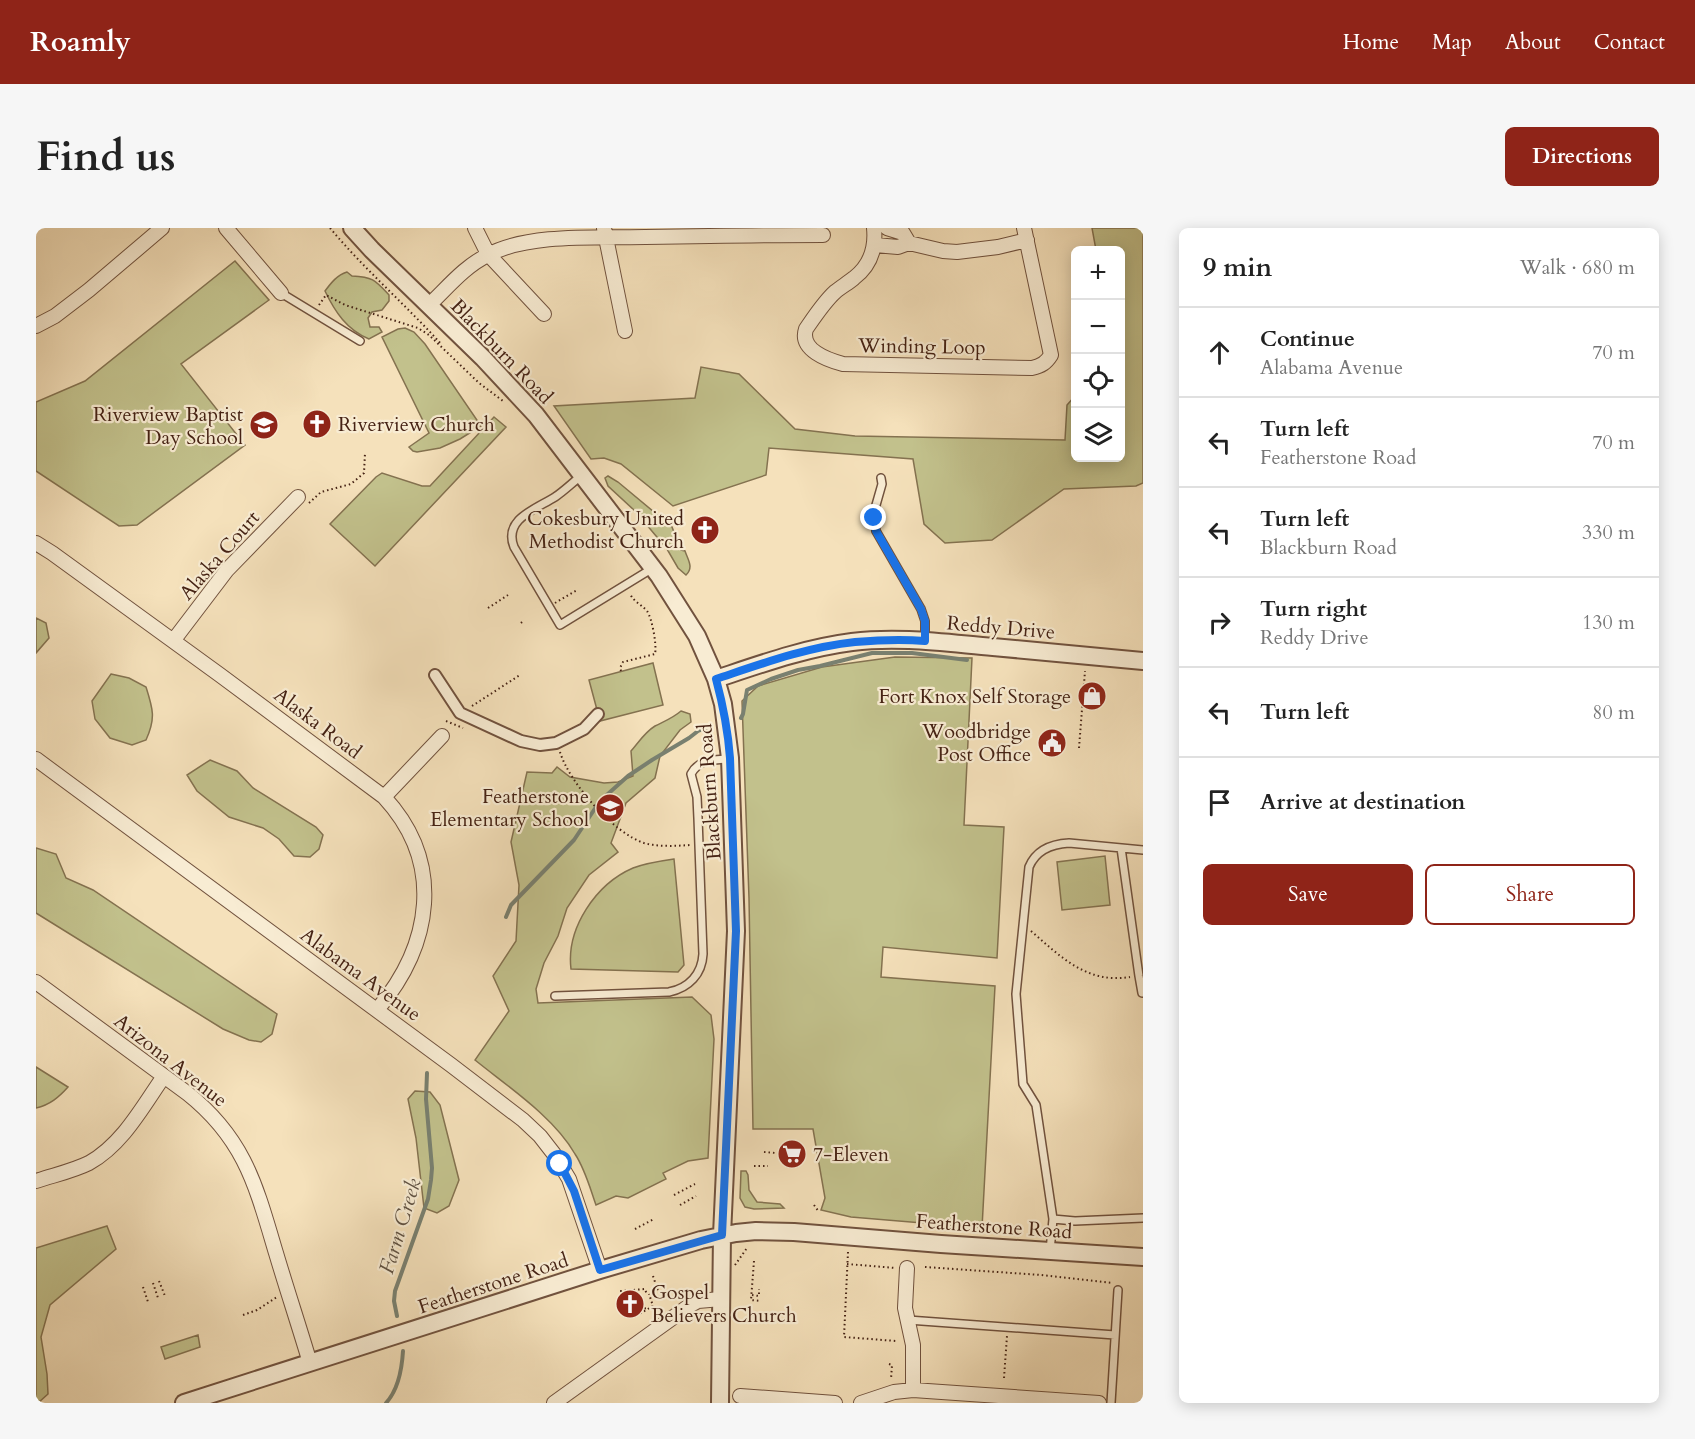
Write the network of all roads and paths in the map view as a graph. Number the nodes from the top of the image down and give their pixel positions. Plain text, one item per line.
1 (162, 228) edge
2 (226, 228) edge
3 (330, 228) edge
4 (352, 228) edge
5 (475, 228) edge
6 (874, 228) edge
7 (887, 228) edge
8 (605, 233) edge
9 (1025, 234) edge
10 (823, 235) dead end
11 (909, 243) junction
12 (875, 245) junction
13 (488, 254) junction
14 (281, 293) joint
15 (429, 305) junction
16 (314, 313) junction
17 (544, 315) dead end
18 (36, 326) edge
19 (625, 331) dead end
20 (360, 341) dead end
21 (454, 359) junction
22 (504, 401) dead end
23 (365, 453) dead end
24 (582, 475) junction
25 (881, 478) dead end
26 (301, 503) joint
27 (36, 543) edge
28 (654, 568) junction
29 (576, 590) dead end
30 (630, 594) dead end
31 (508, 595) dead end
32 (549, 607) junction
33 (488, 608) dead end
34 (172, 640) junction
35 (925, 641) junction
36 (1143, 661) edge
37 (621, 671) dead end
38 (1085, 671) dead end
39 (435, 675) dead end
40 (520, 675) dead end
41 (716, 679) junction
42 (459, 713) junction
43 (598, 714) dead end
44 (441, 730) joint
45 (558, 742) junction
46 (1079, 748) dead end
47 (730, 758) junction
48 (36, 759) edge
49 (384, 797) junction
50 (699, 844) junction
51 (1121, 848) junction
52 (1143, 849) edge
53 (1024, 925) junction
54 (1139, 976) junction
55 (36, 982) edge
56 (1143, 993) edge
57 (555, 996) dead end
58 (377, 1010) junction
59 (164, 1076) junction
60 (764, 1152) dead end
61 (776, 1153) dead end
62 (754, 1166) dead end
63 (768, 1167) dead end
64 (36, 1181) edge
65 (694, 1184) dead end
66 (674, 1195) dead end
67 (696, 1196) dead end
68 (680, 1205) dead end
69 (814, 1205) dead end
70 (819, 1212) dead end
71 (1143, 1218) edge
72 (654, 1219) dead end
73 (1053, 1219) junction
74 (635, 1229) dead end
75 (722, 1235) junction
76 (1050, 1251) junction
77 (848, 1252) dead end
78 (1143, 1257) edge
79 (754, 1261) dead end
80 (847, 1264) junction
81 (925, 1267) dead end
82 (908, 1268) joint
83 (600, 1270) junction
84 (653, 1276) dead end
85 (159, 1281) dead end
86 (153, 1283) dead end
87 (143, 1287) dead end
88 (1116, 1287) joint
89 (759, 1289) dead end
90 (658, 1291) dead end
91 (165, 1296) dead end
92 (623, 1296) dead end
93 (752, 1296) junction
94 (277, 1297) dead end
95 (158, 1298) dead end
96 (722, 1299) junction
97 (761, 1301) dead end
98 (148, 1302) dead end
99 (641, 1308) dead end
100 (648, 1308) junction
101 (243, 1314) dead end
102 (627, 1317) dead end
103 (908, 1320) junction
104 (1007, 1327) junction
105 (1115, 1335) junction
106 (896, 1341) dead end
107 (310, 1363) junction
108 (892, 1365) dead end
109 (1004, 1378) dead end
110 (891, 1379) dead end
111 (913, 1390) junction
112 (740, 1396) dead end
113 (184, 1403) edge
114 (554, 1403) edge
115 (720, 1403) edge
116 (835, 1403) edge
117 (861, 1403) edge
118 (1100, 1403) edge
119 (1111, 1403) edge

1 - 18 street
2 - 14 street
3 - 21 path
4 - 15 street, Blackburn Road
5 - 13 street
6 - 12 street, Winding Loop
7 - 11 street
8 - 10 street
8 - 13 street
8 - 19 street
9 - 11 street
9 - 12 street, Winding Loop
11 - 12 street
13 - 15 street
13 - 17 street
14 - 16 lane
15 - 24 street, Blackburn Road
16 - 20 lane
16 - 21 path
21 - 22 path
23 - 26 path
24 - 28 street, Blackburn Road
24 - 32 lane
25 - 35 lane
26 - 34 street, Alaska Court
27 - 34 street, Alaska Road
28 - 32 lane
28 - 41 street, Blackburn Road
29 - 32 path
30 - 37 path
31 - 33 path
34 - 49 street, Alaska Road
35 - 36 street, Reddy Drive
35 - 41 street, Reddy Drive
38 - 46 path
39 - 42 street
40 - 42 path
41 - 47 street, Blackburn Road
42 - 44 path
42 - 45 street
43 - 45 street
44 - 49 street
45 - 50 path
47 - 50 lane
47 - 75 street, Blackburn Road
48 - 58 street, Alabama Avenue
49 - 58 street, Alaska Road
50 - 57 lane
51 - 52 lane
51 - 53 lane
51 - 54 lane
53 - 54 path
53 - 73 lane
54 - 56 lane
55 - 59 street, Arizona Avenue
58 - 83 street, Alabama Avenue
59 - 64 street
59 - 107 street, Arizona Avenue
60 - 61 path
62 - 63 path
65 - 66 path
67 - 68 path
69 - 70 path
71 - 73 lane
72 - 74 path
73 - 76 lane
75 - 76 street, Featherstone Road
75 - 83 street, Featherstone Road
75 - 96 street, Blackburn Road
76 - 78 street, Featherstone Road
77 - 80 path
79 - 93 path
80 - 82 path
80 - 106 path
81 - 88 path
82 - 103 street
83 - 107 street, Featherstone Road
84 - 90 path
85 - 91 path
86 - 95 path
87 - 98 path
88 - 105 lane
89 - 93 path
92 - 100 path
93 - 97 path
94 - 101 path
96 - 114 street
96 - 115 street, Blackburn Road
99 - 100 path
100 - 102 path
103 - 104 lane
103 - 111 street
104 - 105 lane
104 - 109 path
105 - 119 lane
107 - 113 street, Featherstone Road
108 - 110 path
111 - 117 street
111 - 118 street
112 - 116 street

